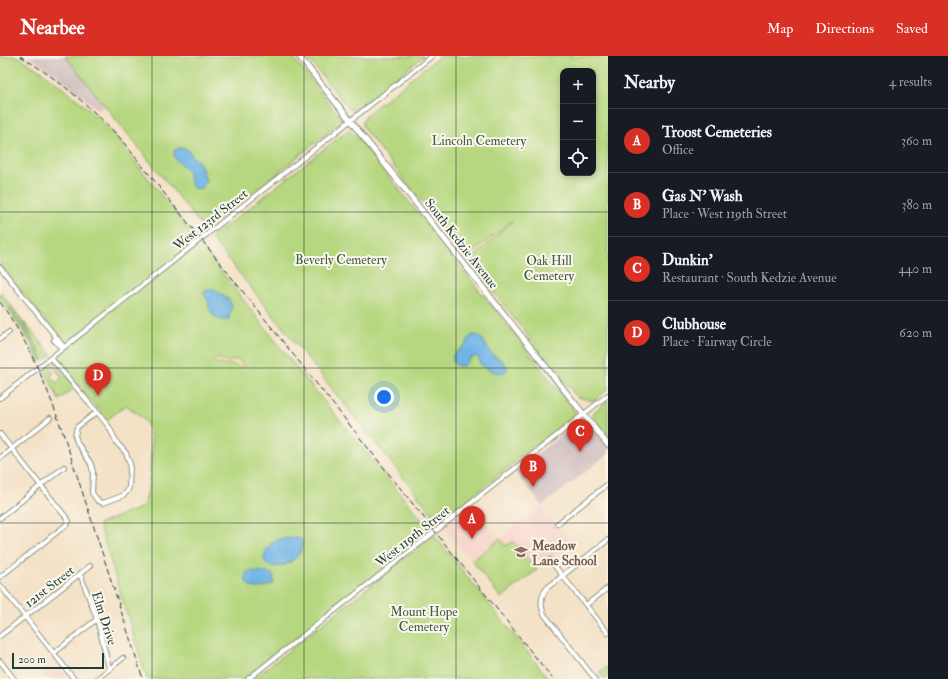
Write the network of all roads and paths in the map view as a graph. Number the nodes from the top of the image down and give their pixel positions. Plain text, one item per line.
1 (299, 56) edge
2 (432, 56) edge
3 (350, 120) junction
4 (0, 267) edge
5 (9, 332) dead end
6 (0, 339) edge
7 (63, 348) junction
8 (51, 358) junction
9 (608, 395) edge
10 (0, 398) edge
11 (97, 412) junction
12 (584, 414) junction
13 (50, 418) dead end
14 (0, 434) edge
15 (608, 445) edge
16 (12, 449) junction
17 (0, 458) edge
18 (64, 467) dead end
19 (608, 484) edge
20 (41, 485) junction
21 (0, 518) edge
22 (557, 524) dead end
23 (608, 540) edge
24 (550, 560) dead end
25 (90, 566) dead end
26 (80, 574) junction
27 (562, 576) junction
28 (0, 577) edge
29 (0, 585) edge
30 (608, 588) edge
31 (586, 606) junction
32 (25, 617) junction
33 (97, 619) junction
34 (608, 633) edge
35 (0, 636) edge
36 (54, 653) junction
37 (123, 658) dead end
38 (0, 661) edge
39 (110, 668) junction
40 (14, 679) edge
41 (74, 679) edge
42 (96, 679) edge
43 (248, 679) edge
44 (595, 679) edge

1 - 3 main road, South Kedzie Avenue
2 - 3 street, West 123rd Street
3 - 7 street, West 123rd Street
3 - 12 main road, South Kedzie Avenue
4 - 7 street
5 - 6 street
7 - 8 street, West 123rd Street
8 - 10 street, West 123rd Street
8 - 11 street
9 - 12 street, West 119th Street
11 - 11 street
12 - 15 main road, South Kedzie Avenue
12 - 43 street, West 119th Street
13 - 16 street
14 - 16 street
16 - 17 street
16 - 20 street
18 - 20 street
19 - 22 street
20 - 21 street
20 - 28 street
23 - 27 street
24 - 27 street
25 - 26 street, 121st Street
26 - 32 street, 121st Street
26 - 33 street, Elm Drive
27 - 31 street
27 - 44 street
29 - 32 street
30 - 31 street
31 - 34 street
32 - 35 street, 121st Street
32 - 36 street
33 - 36 street
33 - 39 street, Elm Drive
36 - 41 street
37 - 39 street
38 - 40 street
39 - 42 street

